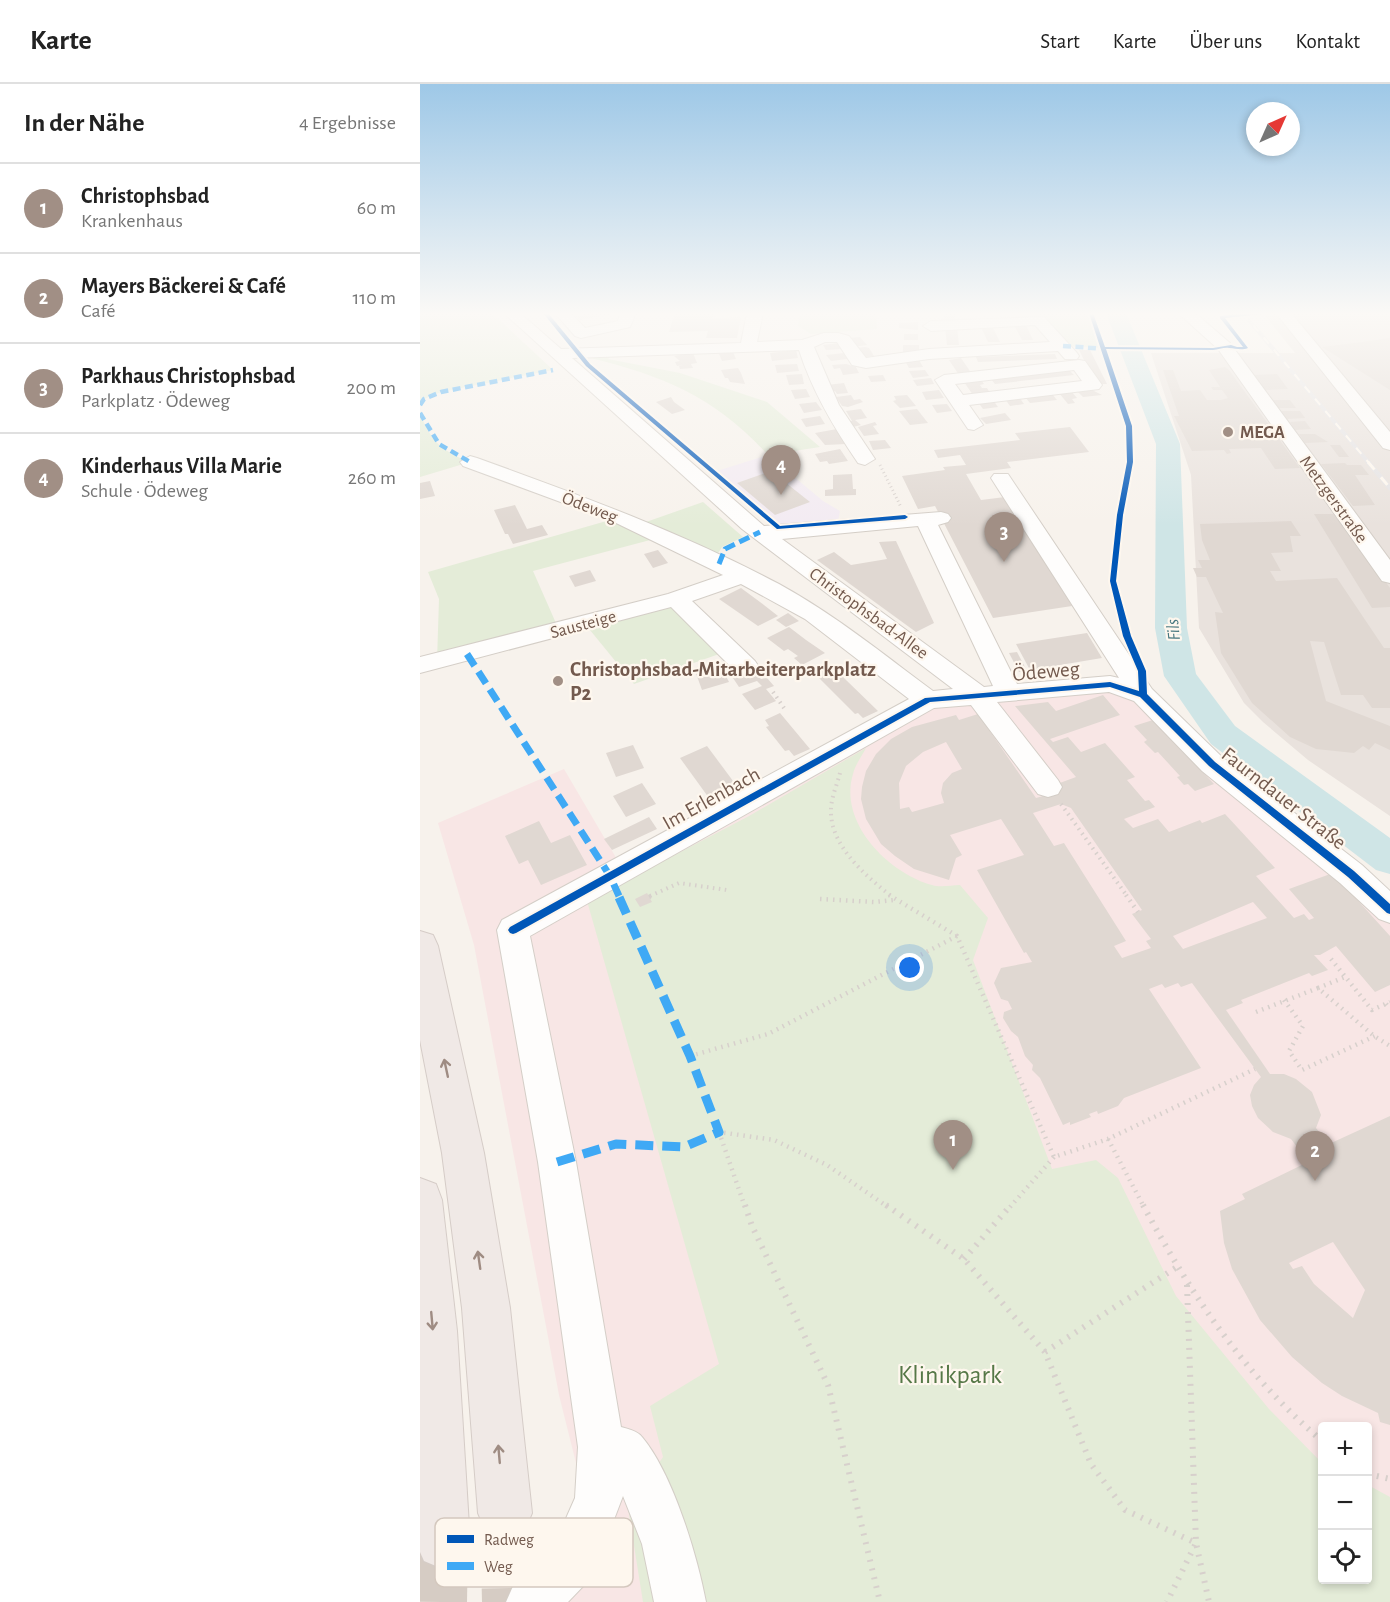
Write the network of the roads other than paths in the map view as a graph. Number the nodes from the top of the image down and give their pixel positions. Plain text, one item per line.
1 (591, 384) edge
2 (818, 384) edge
3 (946, 384) edge
4 (1092, 384) edge
5 (1251, 384) edge
6 (1341, 384) edge
7 (957, 401) junction
8 (974, 425) dead end
9 (1390, 444) edge
10 (865, 459) road end
11 (470, 462) dead end
12 (1001, 478) dead end
13 (760, 532) junction
14 (744, 575) junction
15 (1390, 576) edge
16 (676, 599) junction
17 (420, 666) edge
18 (746, 667) dead end
19 (1009, 693) junction
20 (977, 694) junction
21 (928, 700) junction
22 (1152, 702) junction
23 (1048, 787) road end
24 (1390, 910) edge
25 (420, 946) edge
26 (420, 1200) edge
27 (601, 1448) junction
28 (505, 1512) tunnel mouth
29 (442, 1518) tunnel mouth
30 (591, 1518) edge
31 (547, 1587) edge
32 (532, 1602) edge
33 (680, 1602) edge

1 - 13 street, Christophsbad-Allee
2 - 10 street
3 - 7 street
4 - 7 street
5 - 15 street, Metzgerstraße
6 - 9 street
7 - 8 street
11 - 14 street, Ödeweg
12 - 22 street, Faurndauer Straße
13 - 19 street
13 - 20 street, Christophsbad-Allee
14 - 16 street, Sausteige
14 - 21 street, Ödeweg
16 - 17 street, Sausteige
16 - 18 street
19 - 20 street, Ödeweg
19 - 22 street, Ödeweg
20 - 21 street, Ödeweg
20 - 23 street, Christophsbad-Allee
21 - 27 street, Im Erlenbach
22 - 24 street, Faurndauer Straße
28 -> 25 highway
26 -> 29 highway
27 - 30 street
27 - 33 street
31 - 32 street

